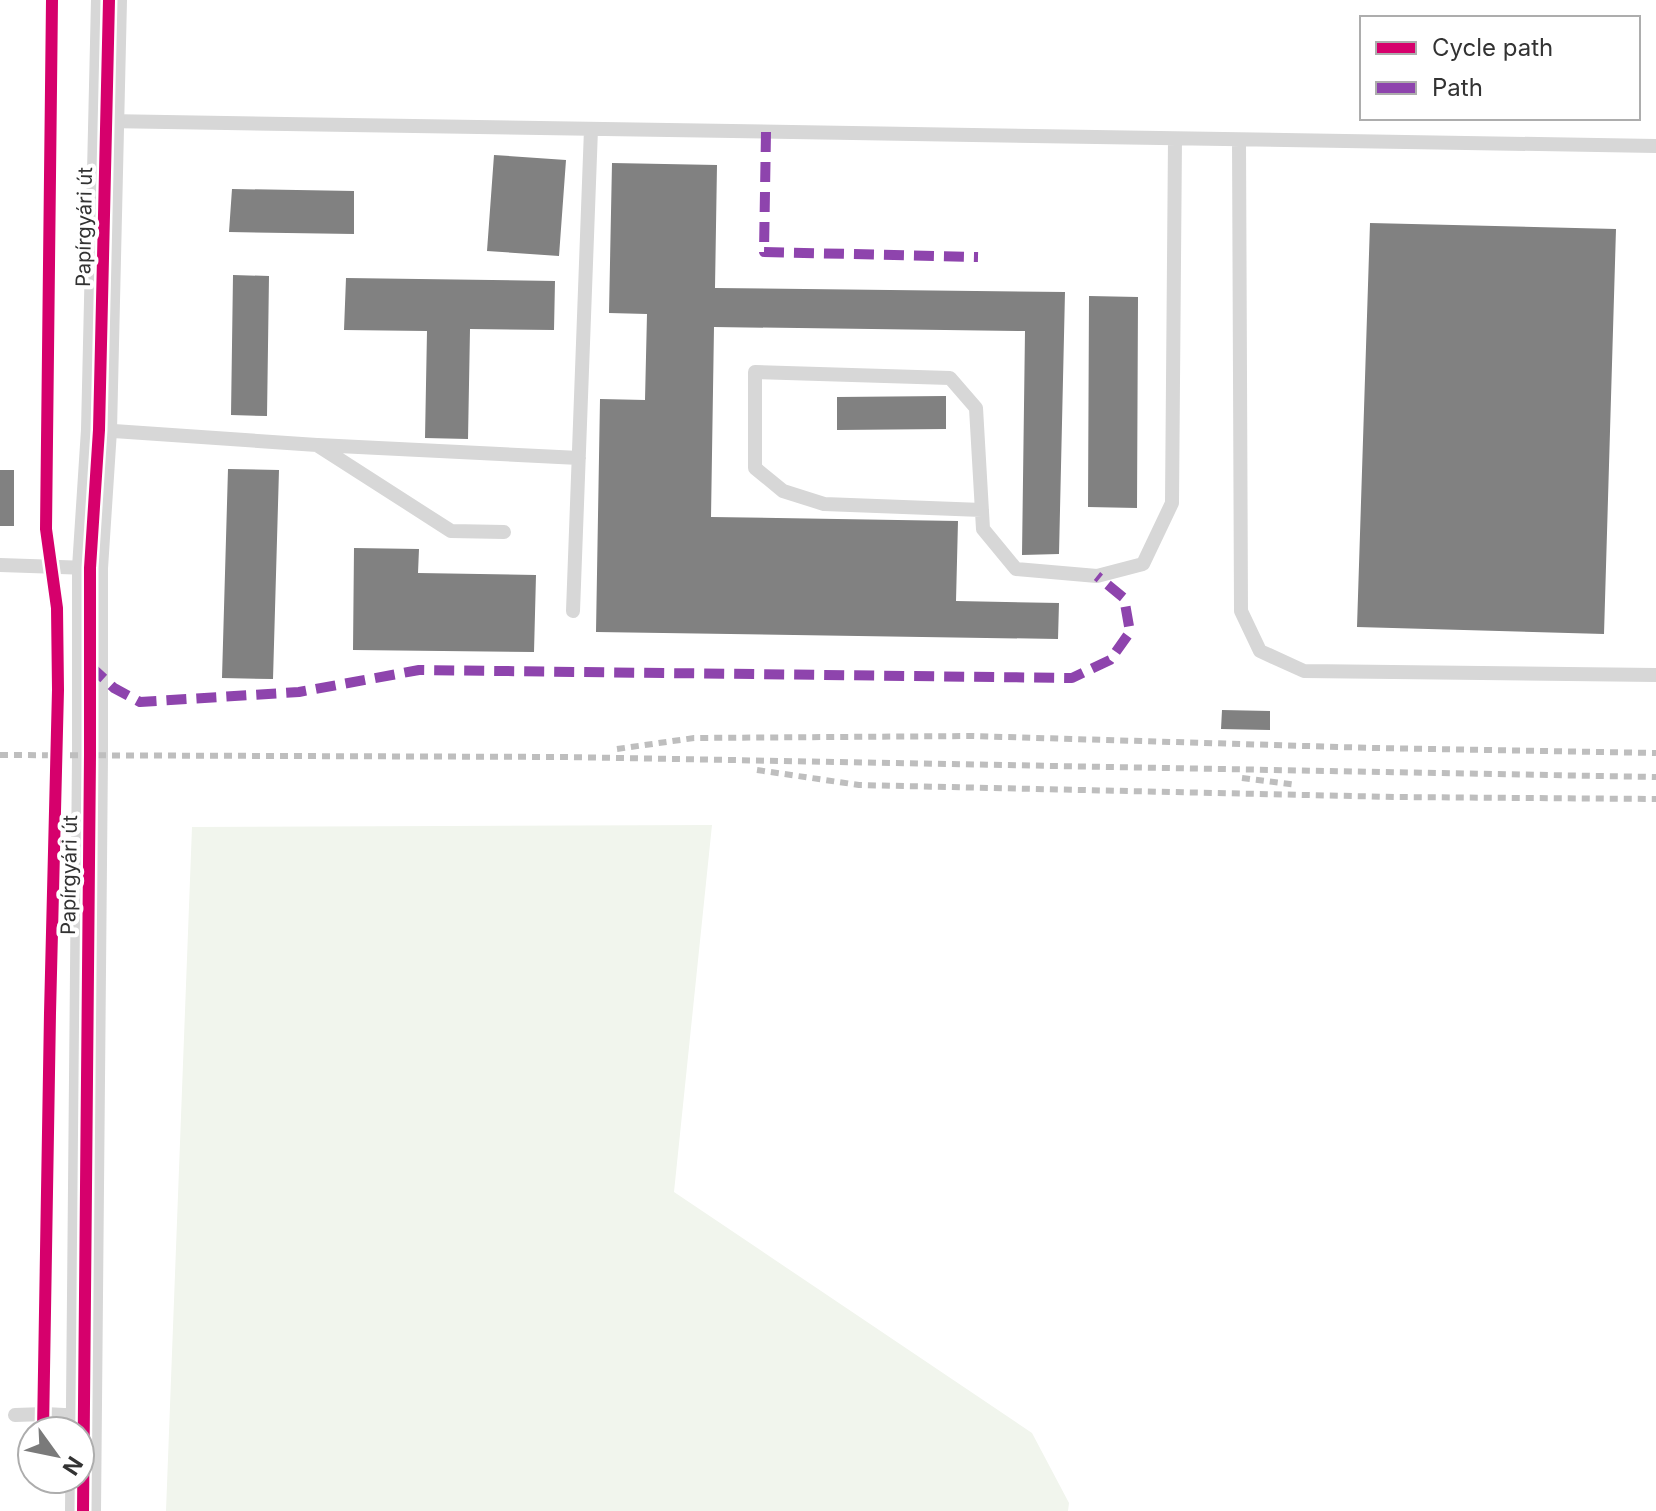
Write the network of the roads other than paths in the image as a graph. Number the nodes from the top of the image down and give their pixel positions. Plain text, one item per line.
1 (109, 0) edge
2 (106, 121) junction
3 (591, 129) junction
4 (1175, 139) junction
5 (1239, 140) junction
6 (1656, 146) edge
7 (99, 430) junction
8 (317, 445) junction
9 (579, 458) junction
10 (982, 510) junction
11 (504, 532) dead end
12 (0, 565) edge
13 (90, 568) junction
14 (573, 611) dead end
15 (1656, 675) edge
16 (84, 1415) edge

1 - 2 street, Papírgyári út
2 - 3 lane
2 - 7 street, Papírgyári út
3 - 4 lane
3 - 9 lane
4 - 5 lane
4 - 10 lane
5 - 6 lane
5 - 15 lane
7 - 8 lane
7 - 13 street, Papírgyári út
8 - 9 lane
8 - 11 lane
9 - 14 lane
10 - 10 lane
12 - 13 lane
13 - 16 street, Papírgyári út

